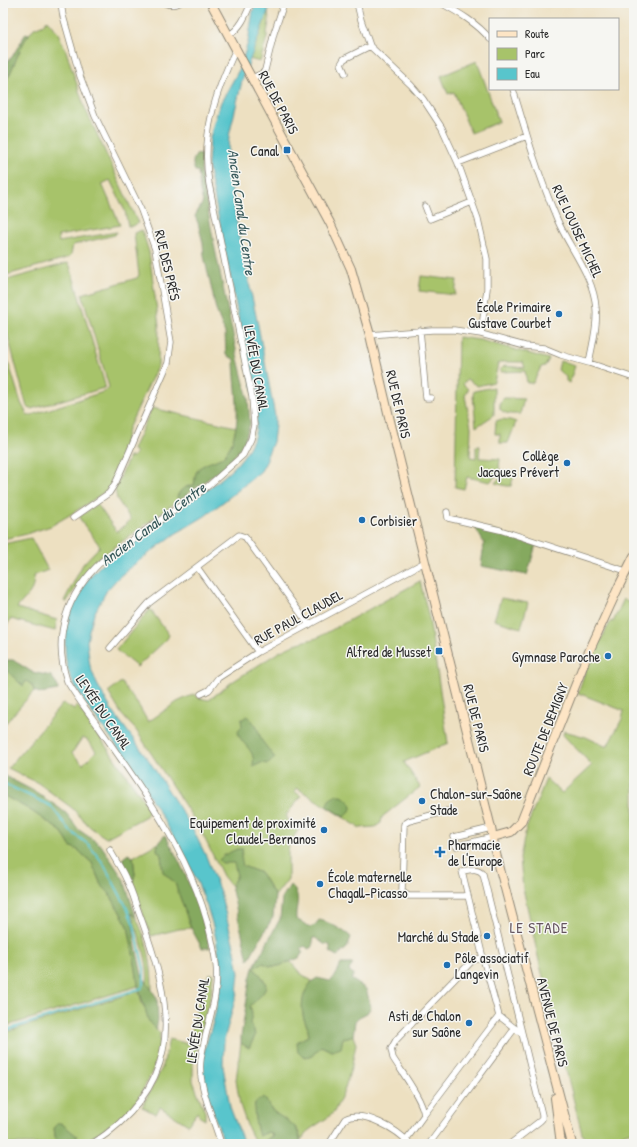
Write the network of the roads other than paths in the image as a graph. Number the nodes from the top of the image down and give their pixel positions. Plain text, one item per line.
1 (61, 3) edge
2 (165, 3) edge
3 (180, 3) edge
4 (211, 3) edge
5 (284, 3) edge
6 (357, 3) edge
7 (441, 3) edge
8 (250, 6) edge
9 (229, 35) junction
10 (489, 38) edge
11 (370, 46) junction
12 (238, 52) junction
13 (344, 73) dead end
14 (251, 77) junction
15 (513, 90) edge
16 (527, 136) junction
17 (458, 162) junction
18 (472, 202) junction
19 (425, 206) dead end
20 (420, 330) junction
21 (481, 334) junction
22 (370, 335) junction
23 (589, 362) junction
24 (634, 378) edge
25 (431, 398) dead end
26 (447, 512) dead end
27 (73, 518) dead end
28 (634, 556) edge
29 (425, 562) junction
30 (197, 567) junction
31 (626, 571) junction
32 (308, 625) junction
33 (110, 648) dead end
34 (258, 652) junction
35 (201, 694) dead end
36 (447, 811) dead end
37 (491, 828) junction
38 (454, 837) dead end
39 (493, 837) junction
40 (456, 846) dead end
41 (110, 850) dead end
42 (468, 896) junction
43 (483, 958) junction
44 (499, 1016) junction
45 (515, 1028) junction
46 (521, 1033) junction
47 (551, 1068) junction
48 (424, 1115) junction
49 (407, 1143) edge
50 (92, 1144) edge
51 (221, 1144) edge
52 (329, 1144) edge
53 (429, 1144) edge
54 (510, 1144) edge
55 (561, 1144) edge
56 (572, 1144) edge

1 - 27 street, RUE DES PRÉS
2 - 3 street
4 - 9 main road, RUE DE PARIS
5 - 14 street
6 - 11 street
7 - 10 street
8 - 9 street
9 - 12 main road, RUE DE PARIS
11 - 13 street
11 - 17 street
12 - 14 main road, RUE DE PARIS
12 - 51 street, LEVÉE DU CANAL
14 - 22 main road, RUE DE PARIS
15 - 16 street, RUE LOUISE MICHEL
16 - 17 street
16 - 23 street, RUE LOUISE MICHEL
17 - 18 street
18 - 19 street
18 - 21 street
20 - 21 street
20 - 22 street
20 - 25 street
21 - 23 street
22 - 29 main road, RUE DE PARIS
23 - 24 street
26 - 31 street
28 - 31 main road, ROUTE DE DEMIGNY
29 - 32 street, RUE PAUL CLAUDEL
29 - 37 main road, RUE DE PARIS
30 - 32 street
30 - 33 street
30 - 34 street
31 - 39 main road, ROUTE DE DEMIGNY
32 - 34 street, RUE PAUL CLAUDEL
34 - 35 street, RUE PAUL CLAUDEL
36 - 42 street
37 - 38 street
37 - 39 main road, RUE DE PARIS
39 - 40 street
39 - 47 main road, AVENUE DE PARIS
41 - 50 street
42 - 43 street
42 - 46 street
43 - 44 street
43 - 48 street
44 - 45 street
44 - 48 street
45 - 46 street
45 - 53 street
46 - 54 street
47 - 55 main road
47 - 56 main road, AVENUE DE PARIS
48 - 49 street
49 - 52 street

